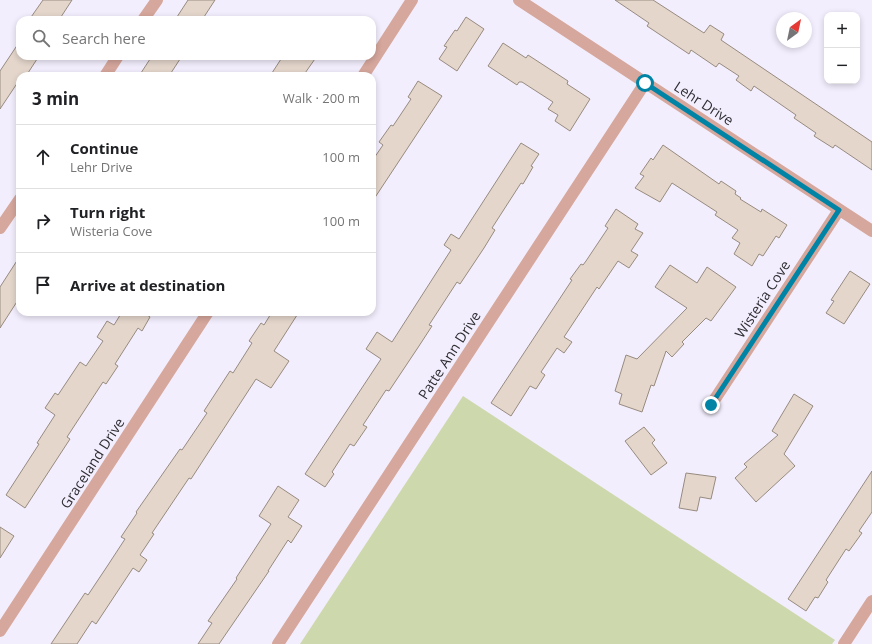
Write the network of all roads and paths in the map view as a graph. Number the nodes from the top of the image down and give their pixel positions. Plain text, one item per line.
1 (157, 0) edge
2 (412, 0) edge
3 (519, 0) edge
4 (146, 16) edge
5 (376, 56) edge
6 (115, 60) edge
7 (373, 60) edge
8 (108, 72) edge
9 (366, 72) edge
10 (645, 83) junction
11 (16, 205) edge
12 (839, 210) junction
13 (0, 228) edge
14 (872, 231) edge
15 (205, 316) edge
16 (711, 405) dead end
17 (872, 601) edge
18 (0, 631) edge
19 (278, 644) edge
20 (844, 644) edge

1 - 4 street
2 - 5 street
3 - 10 street, Lehr Drive
6 - 8 street
7 - 9 street
10 - 12 street, Lehr Drive
10 - 19 street, Patte Ann Drive
11 - 13 street
12 - 14 street, Lehr Drive
12 - 16 street, Wisteria Cove
15 - 18 street, Graceland Drive
17 - 20 street

